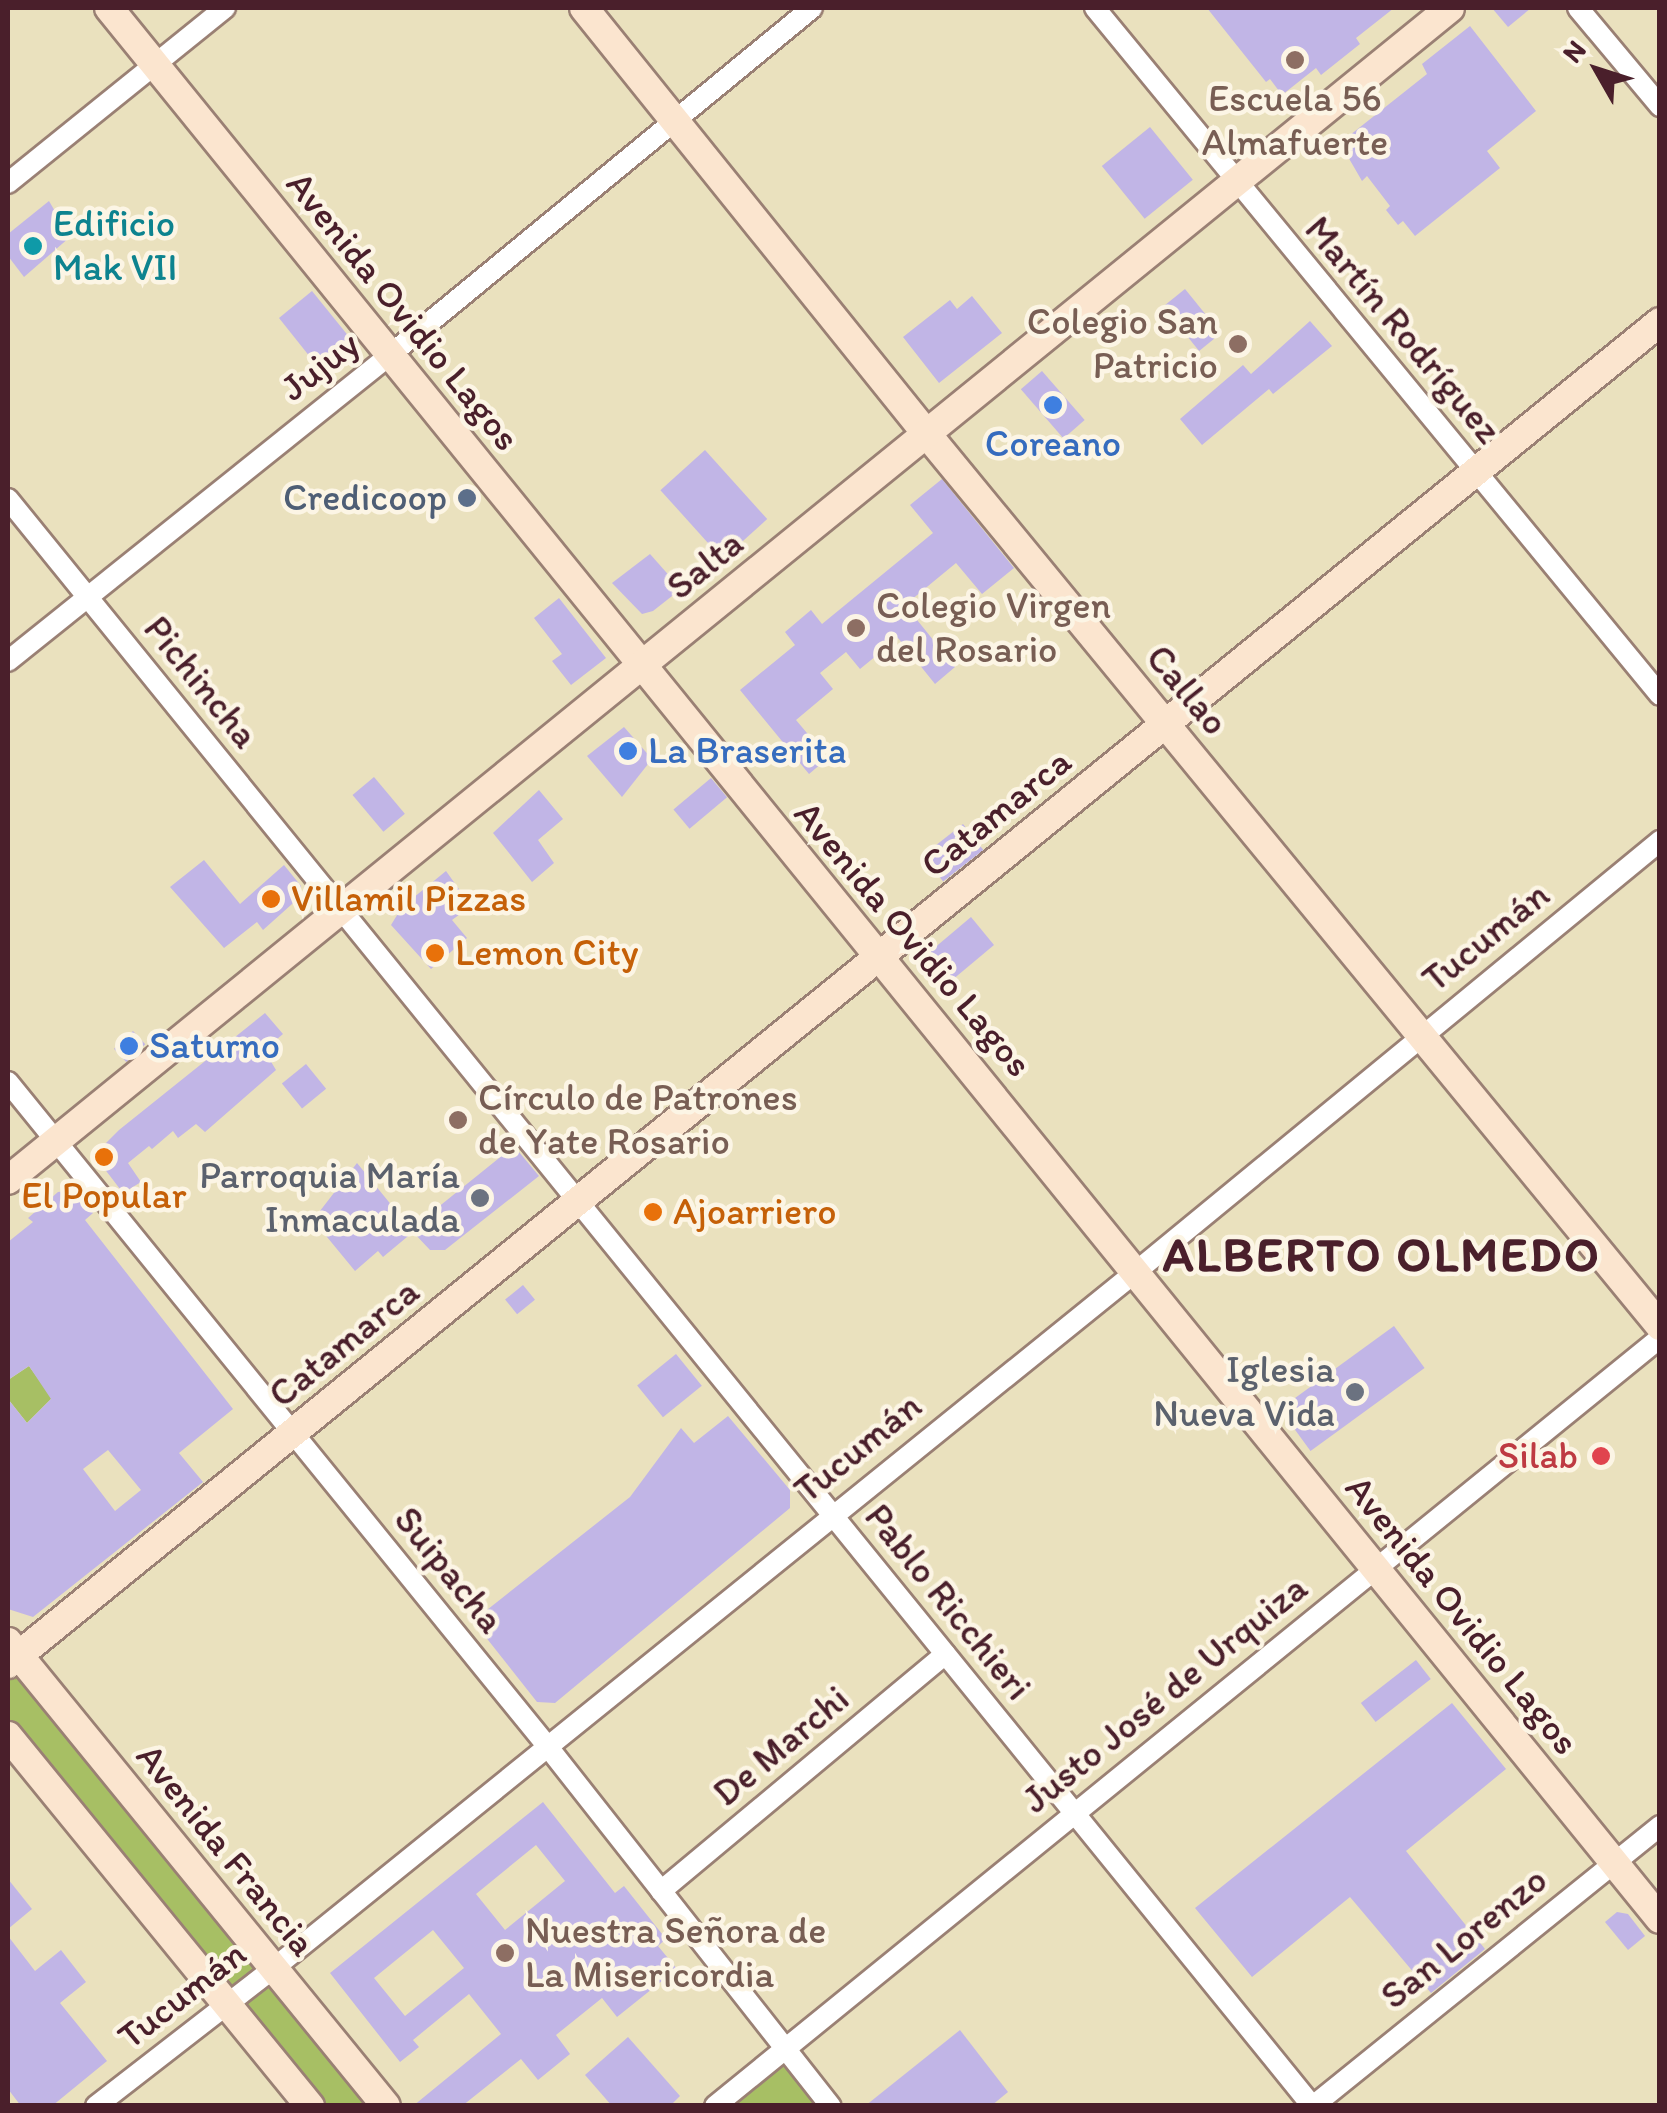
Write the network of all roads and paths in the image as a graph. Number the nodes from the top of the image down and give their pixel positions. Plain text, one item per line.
1 (109, 8) edge
2 (225, 8) edge
3 (584, 8) edge
4 (812, 8) edge
5 (1095, 8) edge
6 (1450, 8) edge
7 (1578, 8) edge
8 (156, 64) junction
9 (1660, 106) edge
10 (675, 120) junction
11 (1235, 182) junction
12 (8, 183) edge
13 (1660, 322) edge
14 (391, 354) junction
15 (926, 433) junction
16 (1475, 472) junction
17 (8, 499) edge
18 (87, 596) junction
19 (8, 661) edge
20 (640, 666) junction
21 (1660, 696) edge
22 (1166, 724) junction
23 (1660, 840) edge
24 (340, 909) junction
25 (879, 956) junction
26 (1423, 1034) junction
27 (8, 1082) edge
28 (54, 1142) junction
29 (8, 1180) edge
30 (578, 1201) junction
31 (1138, 1270) junction
32 (1660, 1326) edge
33 (1660, 1338) edge
34 (292, 1433) junction
35 (832, 1514) junction
36 (1376, 1568) junction
37 (11, 1654) edge
38 (945, 1654) junction
39 (8, 1736) edge
40 (548, 1747) junction
41 (1074, 1813) junction
42 (1660, 1826) edge
43 (1614, 1862) junction
44 (662, 1891) junction
45 (1660, 1919) edge
46 (274, 1968) junction
47 (228, 2004) junction
48 (785, 2048) junction
49 (96, 2106) edge
50 (310, 2106) edge
51 (386, 2106) edge
52 (714, 2106) edge
53 (831, 2106) edge
54 (1312, 2106) edge

1 - 8 main road, Avenida Ovidio Lagos
2 - 8 street
3 - 10 main road, Callao
4 - 10 street, Jujuy
5 - 11 street, Martín Rodríguez
6 - 11 main road, Salta
7 - 9 street
8 - 12 street
8 - 14 main road, Avenida Ovidio Lagos
10 - 14 street, Jujuy
10 - 15 main road, Callao
11 - 15 main road, Salta
11 - 16 street, Martín Rodríguez
13 - 16 main road, Catamarca
14 - 18 street, Jujuy
14 - 20 main road, Avenida Ovidio Lagos
15 - 20 main road, Salta
15 - 22 main road, Callao
16 - 21 street, Martín Rodríguez
16 - 22 main road, Catamarca
17 - 18 street, Pichincha
18 - 19 street, Jujuy
18 - 24 street, Pichincha
20 - 24 main road, Salta
20 - 25 main road, Avenida Ovidio Lagos
22 - 25 main road, Catamarca
22 - 26 main road, Callao
23 - 26 street, Tucumán
24 - 28 main road, Salta
24 - 30 street, Pablo Ricchieri
25 - 30 main road, Catamarca
25 - 31 main road, Avenida Ovidio Lagos
26 - 31 street, Tucumán
26 - 32 main road, Callao
27 - 28 street, Suipacha
28 - 29 main road, Salta
28 - 34 street, Suipacha
30 - 34 main road, Catamarca
30 - 35 street, Pablo Ricchieri
31 - 35 street, Tucumán
31 - 36 main road, Avenida Ovidio Lagos
33 - 36 street, Justo José de Urquiza
34 - 37 main road, Catamarca
34 - 40 street, Suipacha
35 - 38 street, Pablo Ricchieri
35 - 40 street, Tucumán
36 - 41 street, Justo José de Urquiza
36 - 43 main road, Avenida Ovidio Lagos
37 - 46 main road, Avenida Francia
38 - 41 street, Pablo Ricchieri
38 - 44 street, De Marchi
39 - 47 main road
40 - 44 street, Suipacha
40 - 46 street, Tucumán
41 - 48 street, Justo José de Urquiza
41 - 54 street, Pablo Ricchieri
42 - 43 street, San Lorenzo
43 - 45 main road, Avenida Ovidio Lagos
43 - 54 street, San Lorenzo
44 - 48 street, Suipacha
46 - 47 street, Tucumán
46 - 51 main road, Avenida Francia
47 - 49 street, Tucumán
47 - 50 main road
48 - 52 street, Justo José de Urquiza
48 - 53 street, Suipacha

